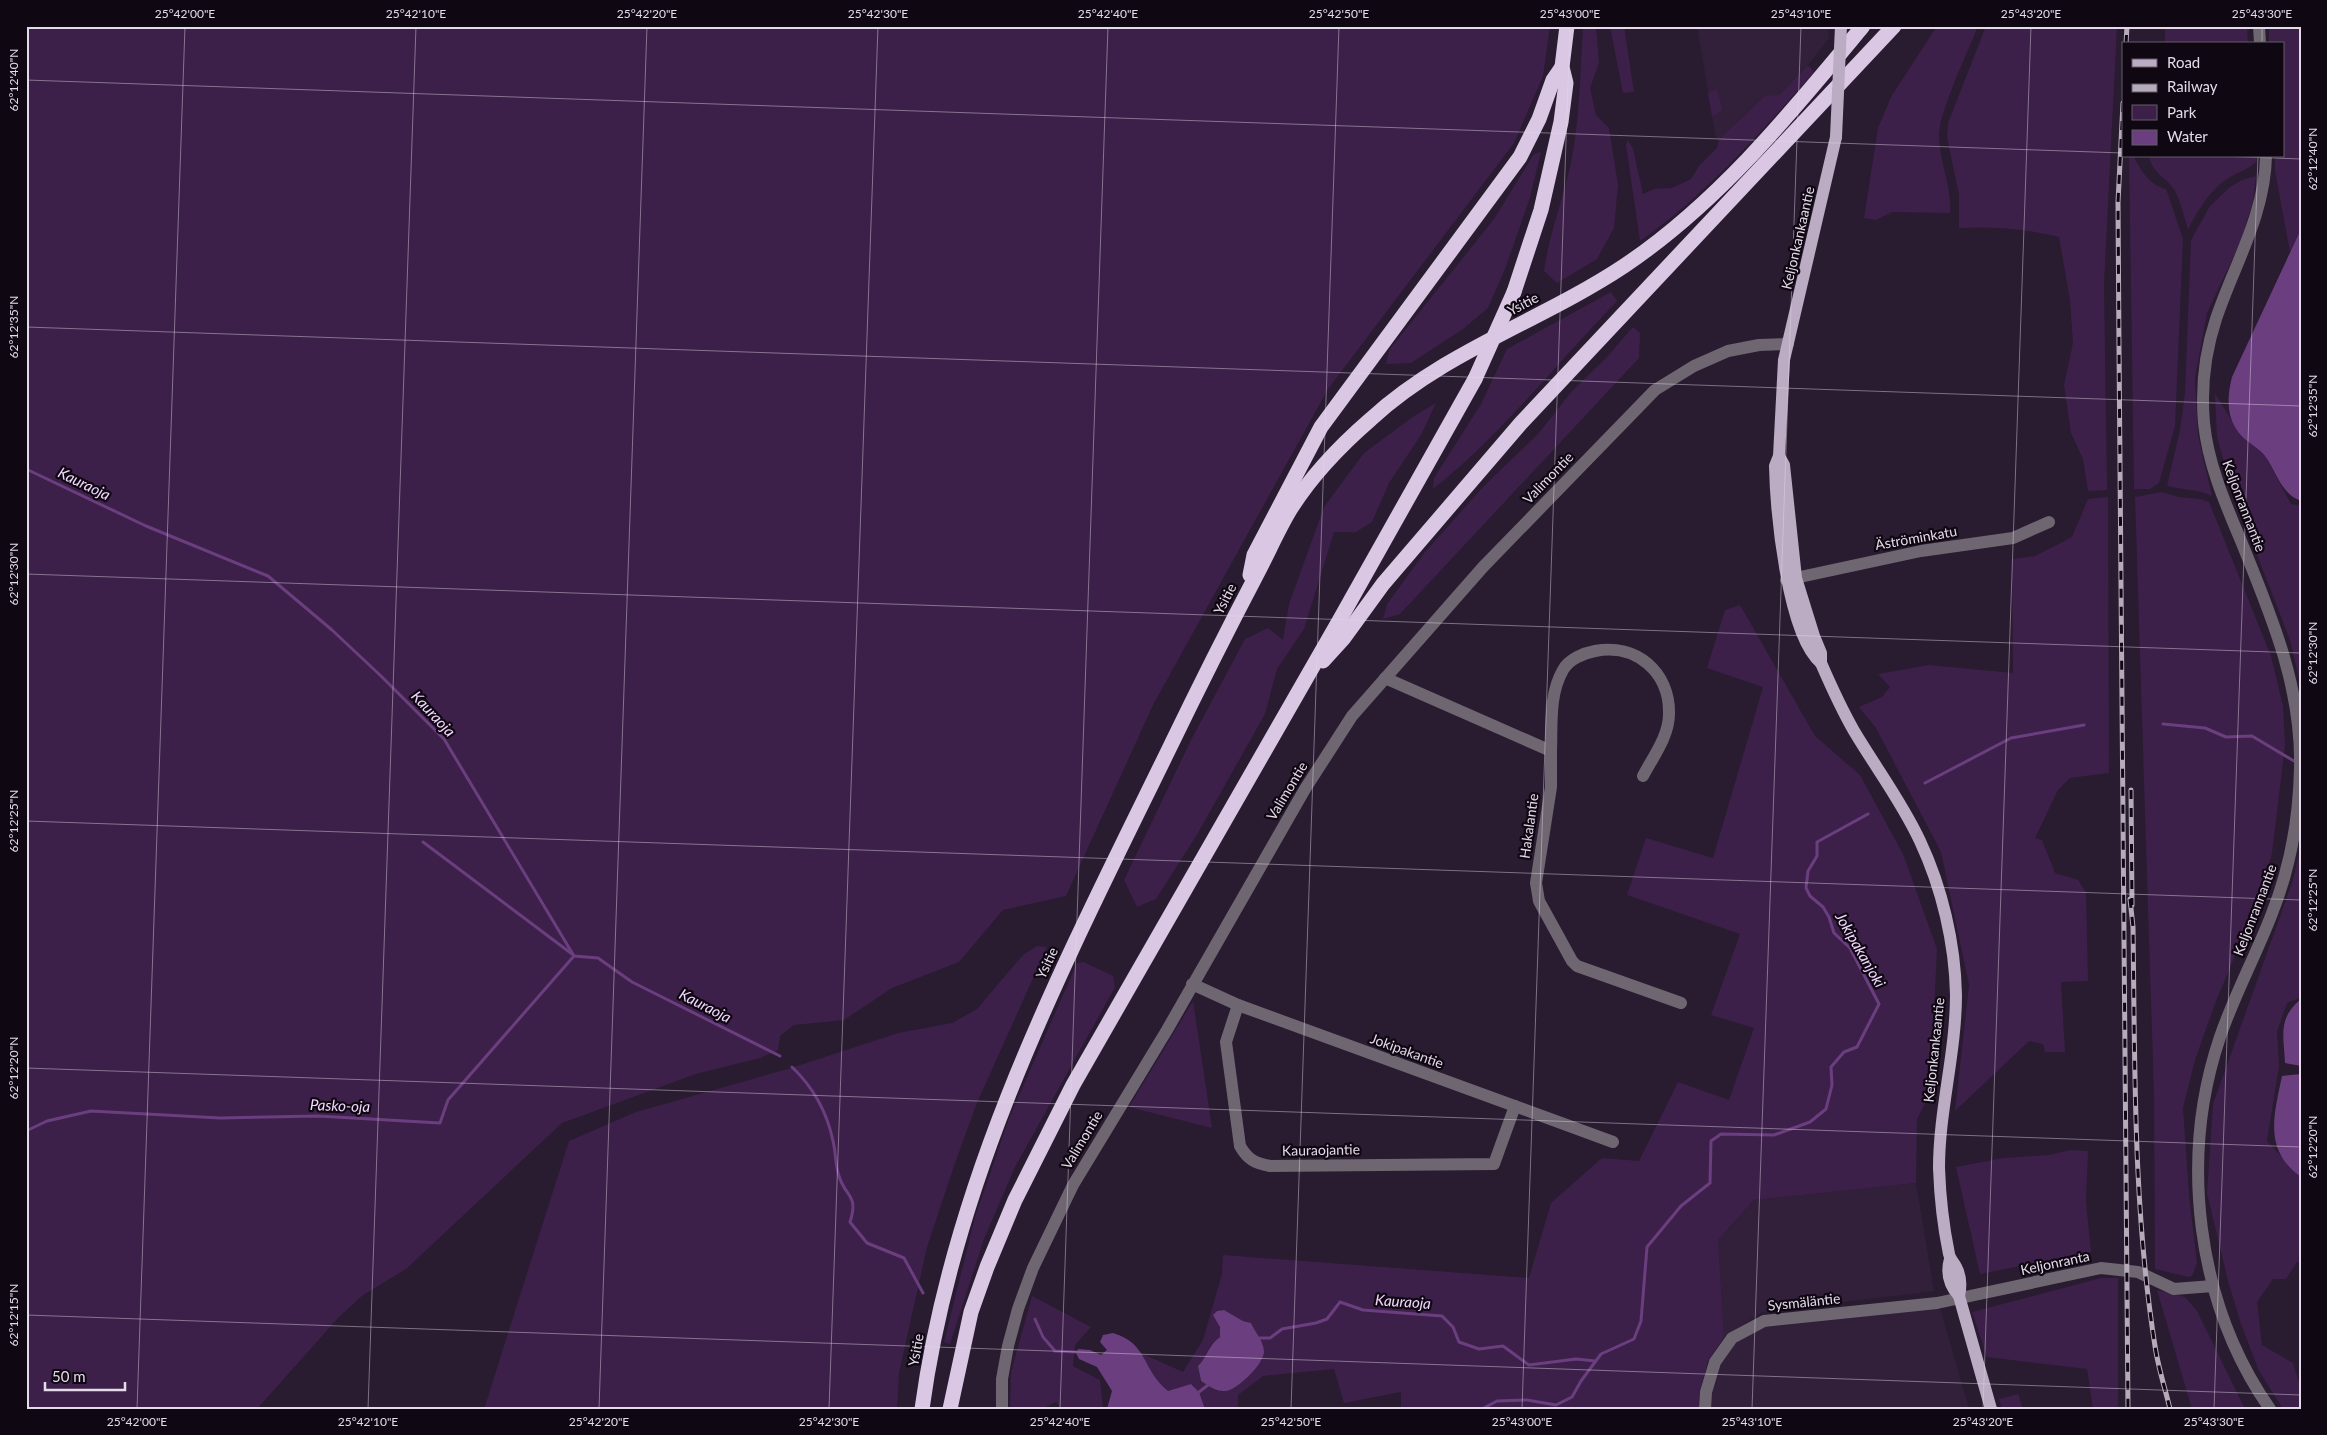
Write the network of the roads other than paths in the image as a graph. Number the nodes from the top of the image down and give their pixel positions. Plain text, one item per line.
1 (1567, 26) edge
2 (1841, 26) edge
3 (1863, 26) edge
4 (1894, 26) edge
5 (2259, 26) edge
6 (2260, 42) edge
7 (1562, 67) junction
8 (2266, 158) edge
9 (1788, 344) junction
10 (2049, 522) dead end
11 (1791, 579) junction
12 (1245, 596) junction
13 (1385, 678) junction
14 (1299, 689) junction
15 (1550, 751) junction
16 (1643, 776) dead end
17 (1192, 984) junction
18 (1681, 1003) dead end
19 (1238, 1005) junction
20 (1515, 1106) junction
21 (1613, 1142) dead end
22 (2213, 1286) junction
23 (1959, 1298) junction
24 (922, 1409) edge
25 (950, 1409) edge
26 (1002, 1409) edge
27 (1705, 1409) edge
28 (1992, 1409) edge
29 (2270, 1409) edge

1 - 7 highway
2 - 9 main road, Keljonkankaantie, bridge
3 - 12 highway, Ysitie
4 - 14 highway
5 - 6 street
7 - 12 highway
7 - 14 highway, bridge
8 - 22 street, Keljonrannantie
9 - 11 main road, Keljonkankaantie
9 - 13 street, Valimontie
10 - 11 street, Äströminkatu
11 - 23 main road, Keljonkankaantie
12 - 24 highway, Ysitie
13 - 15 street
13 - 17 street, Valimontie
14 - 25 highway
15 - 16 street, Hakalantie
15 - 18 street, Hakalantie
17 - 19 street, Jokipakantie
17 - 26 street, Valimontie
19 - 20 street, Jokipakantie
19 - 20 street, Kauraojantie
20 - 21 street, Jokipakantie
22 - 23 street, Keljonranta
22 - 29 street, Keljonrannantie
23 - 27 street, Sysmäläntie
23 - 28 main road, Keljonkankaantie

